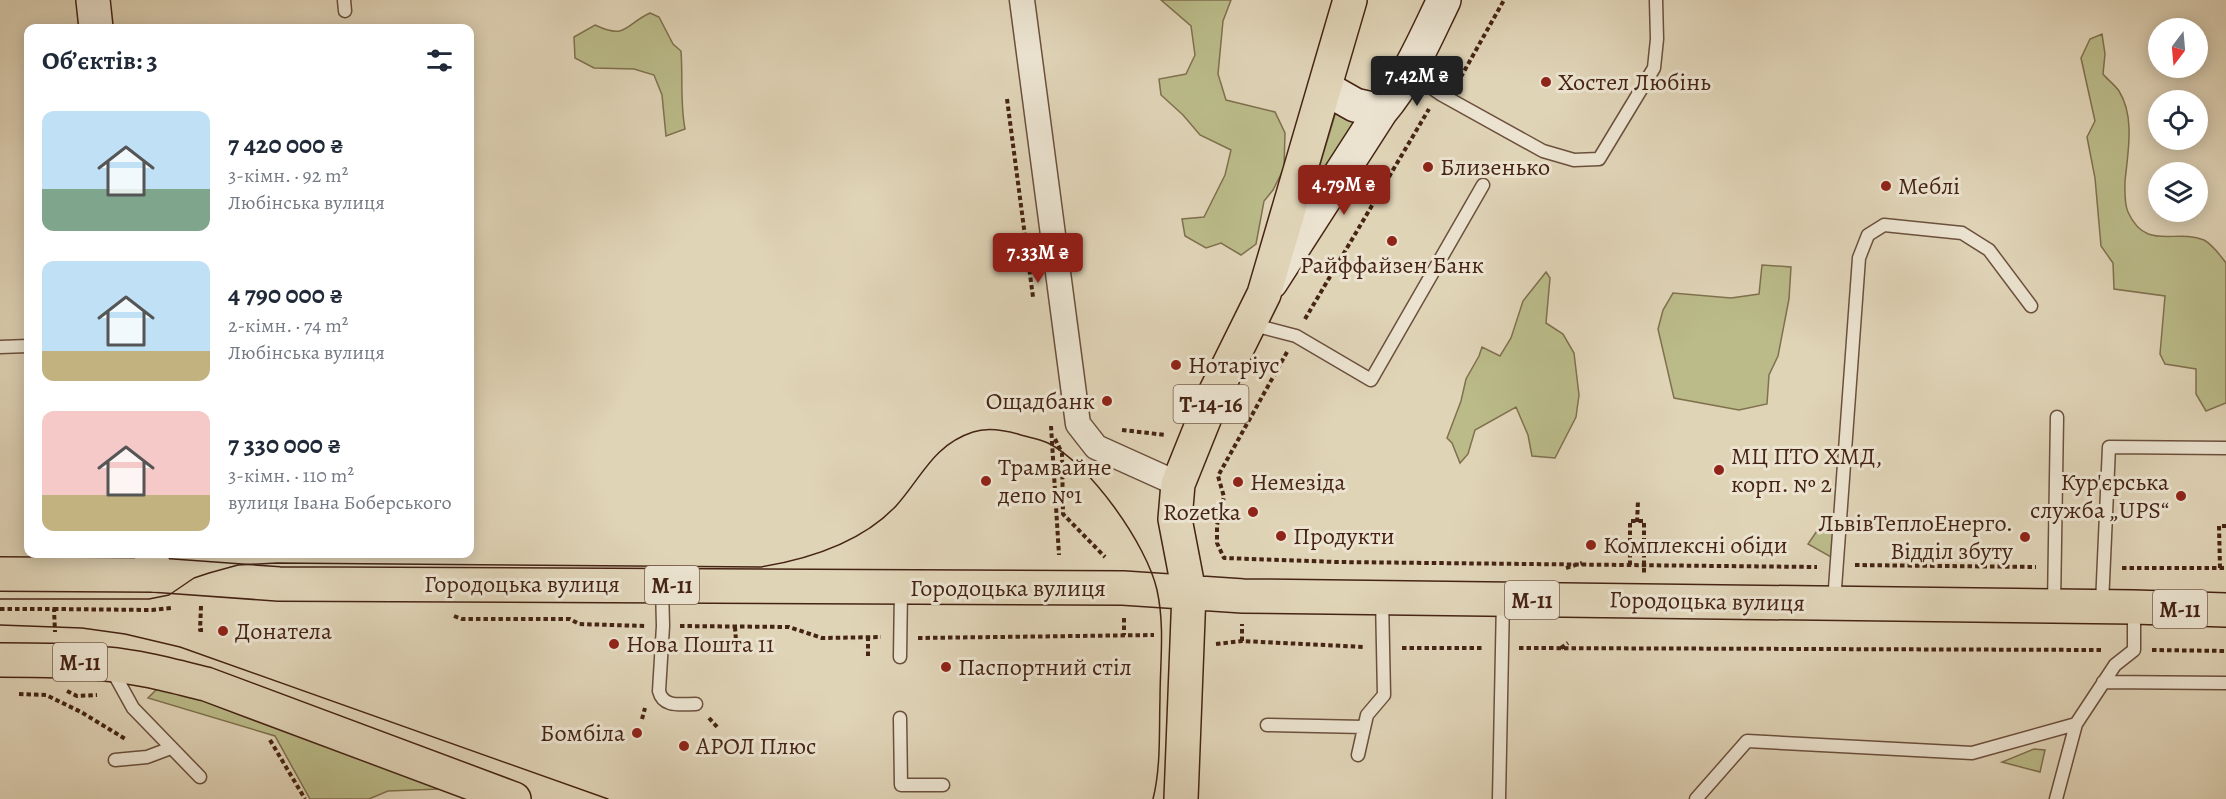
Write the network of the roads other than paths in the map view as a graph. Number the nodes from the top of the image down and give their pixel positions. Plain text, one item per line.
1 (93, 0) edge
2 (1022, 0) edge
3 (1350, 0) edge
4 (1444, 0) edge
5 (1656, 0) edge
6 (96, 24) edge
7 (1409, 72) junction
8 (1325, 88) junction
9 (1381, 111) junction
10 (1483, 184) dead end
11 (1264, 294) junction
12 (2031, 306) dead end
13 (1249, 324) junction
14 (0, 346) edge
15 (24, 346) edge
16 (2057, 417) dead end
17 (2226, 448) edge
18 (1178, 484) junction
19 (153, 564) edge
20 (0, 574) edge
21 (662, 585) junction
22 (901, 587) junction
23 (1189, 592) junction
24 (1382, 598) junction
25 (1503, 600) junction
26 (1834, 603) junction
27 (2054, 606) junction
28 (2102, 607) junction
29 (2134, 607) junction
30 (2226, 610) edge
31 (900, 657) dead end
32 (0, 660) edge
33 (108, 664) junction
34 (2103, 682) junction
35 (2226, 683) edge
36 (696, 704) dead end
37 (900, 718) dead end
38 (2076, 724) junction
39 (1267, 725) dead end
40 (1364, 727) junction
41 (171, 748) junction
42 (1358, 755) dead end
43 (115, 760) dead end
44 (200, 777) dead end
45 (943, 785) dead end
46 (514, 799) edge
47 (1181, 799) edge
48 (1499, 799) edge
49 (1696, 799) edge
50 (2056, 799) edge

1 - 6 main road
2 - 18 street
3 - 8 main road, Т-14-16
4 - 7 main road
5 - 7 lane
7 - 9 main road
8 - 9 main road
8 - 11 main road, Т-14-16
9 - 11 main road
10 - 13 lane
11 - 13 main road, Т-14-16
12 - 26 lane
13 - 18 main road, Т-14-16
14 - 15 lane
16 - 27 lane
17 - 28 lane
18 - 23 main road, Т-14-16
19 - 20 main road, Городоцька вулиця / М-11
19 - 21 main road, Городоцька вулиця / М-11
21 - 22 main road, Городоцька вулиця / М-11
21 - 36 lane
22 - 23 main road, Городоцька вулиця / М-11
22 - 31 lane
23 - 24 main road, Городоцька вулиця / М-11
23 - 47 main road
24 - 25 main road, Городоцька вулиця / М-11
24 - 40 lane
25 - 26 main road, Городоцька вулиця / М-11
25 - 48 lane
26 - 27 main road, Городоцька вулиця / М-11
27 - 28 main road, Городоцька вулиця / М-11
28 - 29 main road, Городоцька вулиця / М-11
29 - 30 main road, Городоцька вулиця / М-11
29 - 34 lane
32 - 33 main road, М-11
33 - 41 lane
33 - 46 main road, М-11
34 - 35 lane
34 - 38 lane
37 - 45 lane
38 - 49 lane
38 - 50 lane
39 - 40 lane
40 - 42 lane
41 - 43 lane
41 - 44 lane

